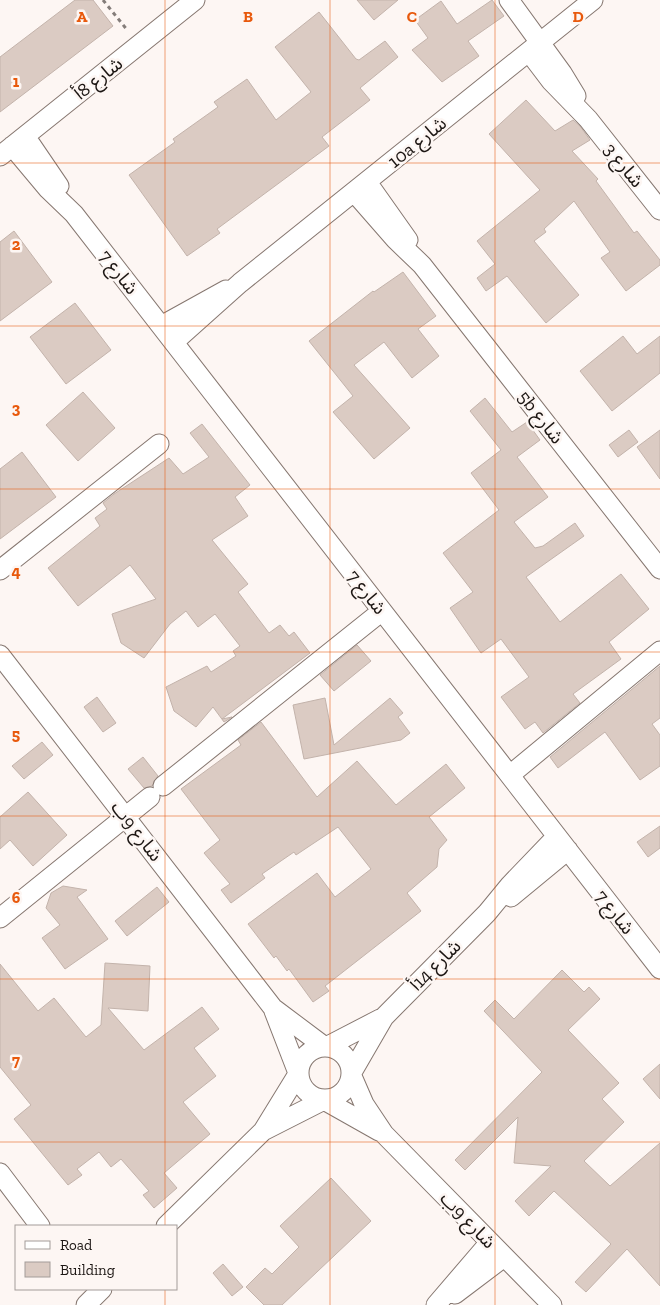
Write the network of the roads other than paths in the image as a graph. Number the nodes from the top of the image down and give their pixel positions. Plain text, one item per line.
1 (196, 0) edge
2 (509, 0) edge
3 (593, 0) edge
4 (535, 47) junction
5 (12, 146) edge
6 (360, 187) junction
7 (660, 210) edge
8 (240, 283) junction
9 (161, 326) junction
10 (174, 342) junction
11 (159, 444) dead end
12 (660, 569) edge
13 (0, 570) edge
14 (382, 611) junction
15 (660, 651) edge
16 (0, 655) edge
17 (510, 775) junction
18 (126, 816) junction
19 (562, 843) junction
20 (0, 918) edge
21 (660, 969) edge
22 (273, 1008) junction
23 (384, 1017) junction
24 (326, 1047) junction
25 (298, 1074) junction
26 (351, 1074) junction
27 (324, 1100) junction
28 (264, 1131) junction
29 (384, 1134) junction
30 (0, 1173) edge
31 (40, 1223) edge
32 (167, 1225) edge
33 (490, 1242) junction
34 (504, 1257) junction
35 (438, 1305) edge
36 (552, 1305) edge

1 - 5 street, شارع 8أ
2 - 4 street, شارع 3
3 - 4 street, 10a شارع
4 - 6 street, 10a شارع
4 - 7 street, شارع 3
5 - 9 street, شارع 7
6 - 8 street, 10a شارع
6 - 12 street, 5b شارع
8 - 9 street, 10a شارع
8 - 10 street, 10a شارع
9 - 10 street, شارع 7
10 - 14 street, شارع 7
11 - 13 street
14 - 17 street, شارع 7
14 - 18 street
15 - 17 street
16 - 18 street, شارع 9ب
17 - 19 street, شارع 7
18 - 20 street
18 - 22 street, شارع 9ب
19 - 21 street, شارع 7
19 - 23 street, شارع 14أ
22 - 24 street, شارع 9ب
22 - 25 street, شارع 9ب
23 - 24 street, شارع 14أ
23 - 26 street, شارع 14أ
24 - 25 street
24 - 26 street
25 - 27 street
25 - 28 street
26 - 27 street
26 - 29 street, شارع 9ب
27 - 28 street
27 - 29 street, شارع 9ب
28 - 32 street
29 - 33 street, شارع 9ب
30 - 31 street
33 - 34 street, شارع 9ب
33 - 35 street
34 - 35 street
34 - 36 street, شارع 9ب

